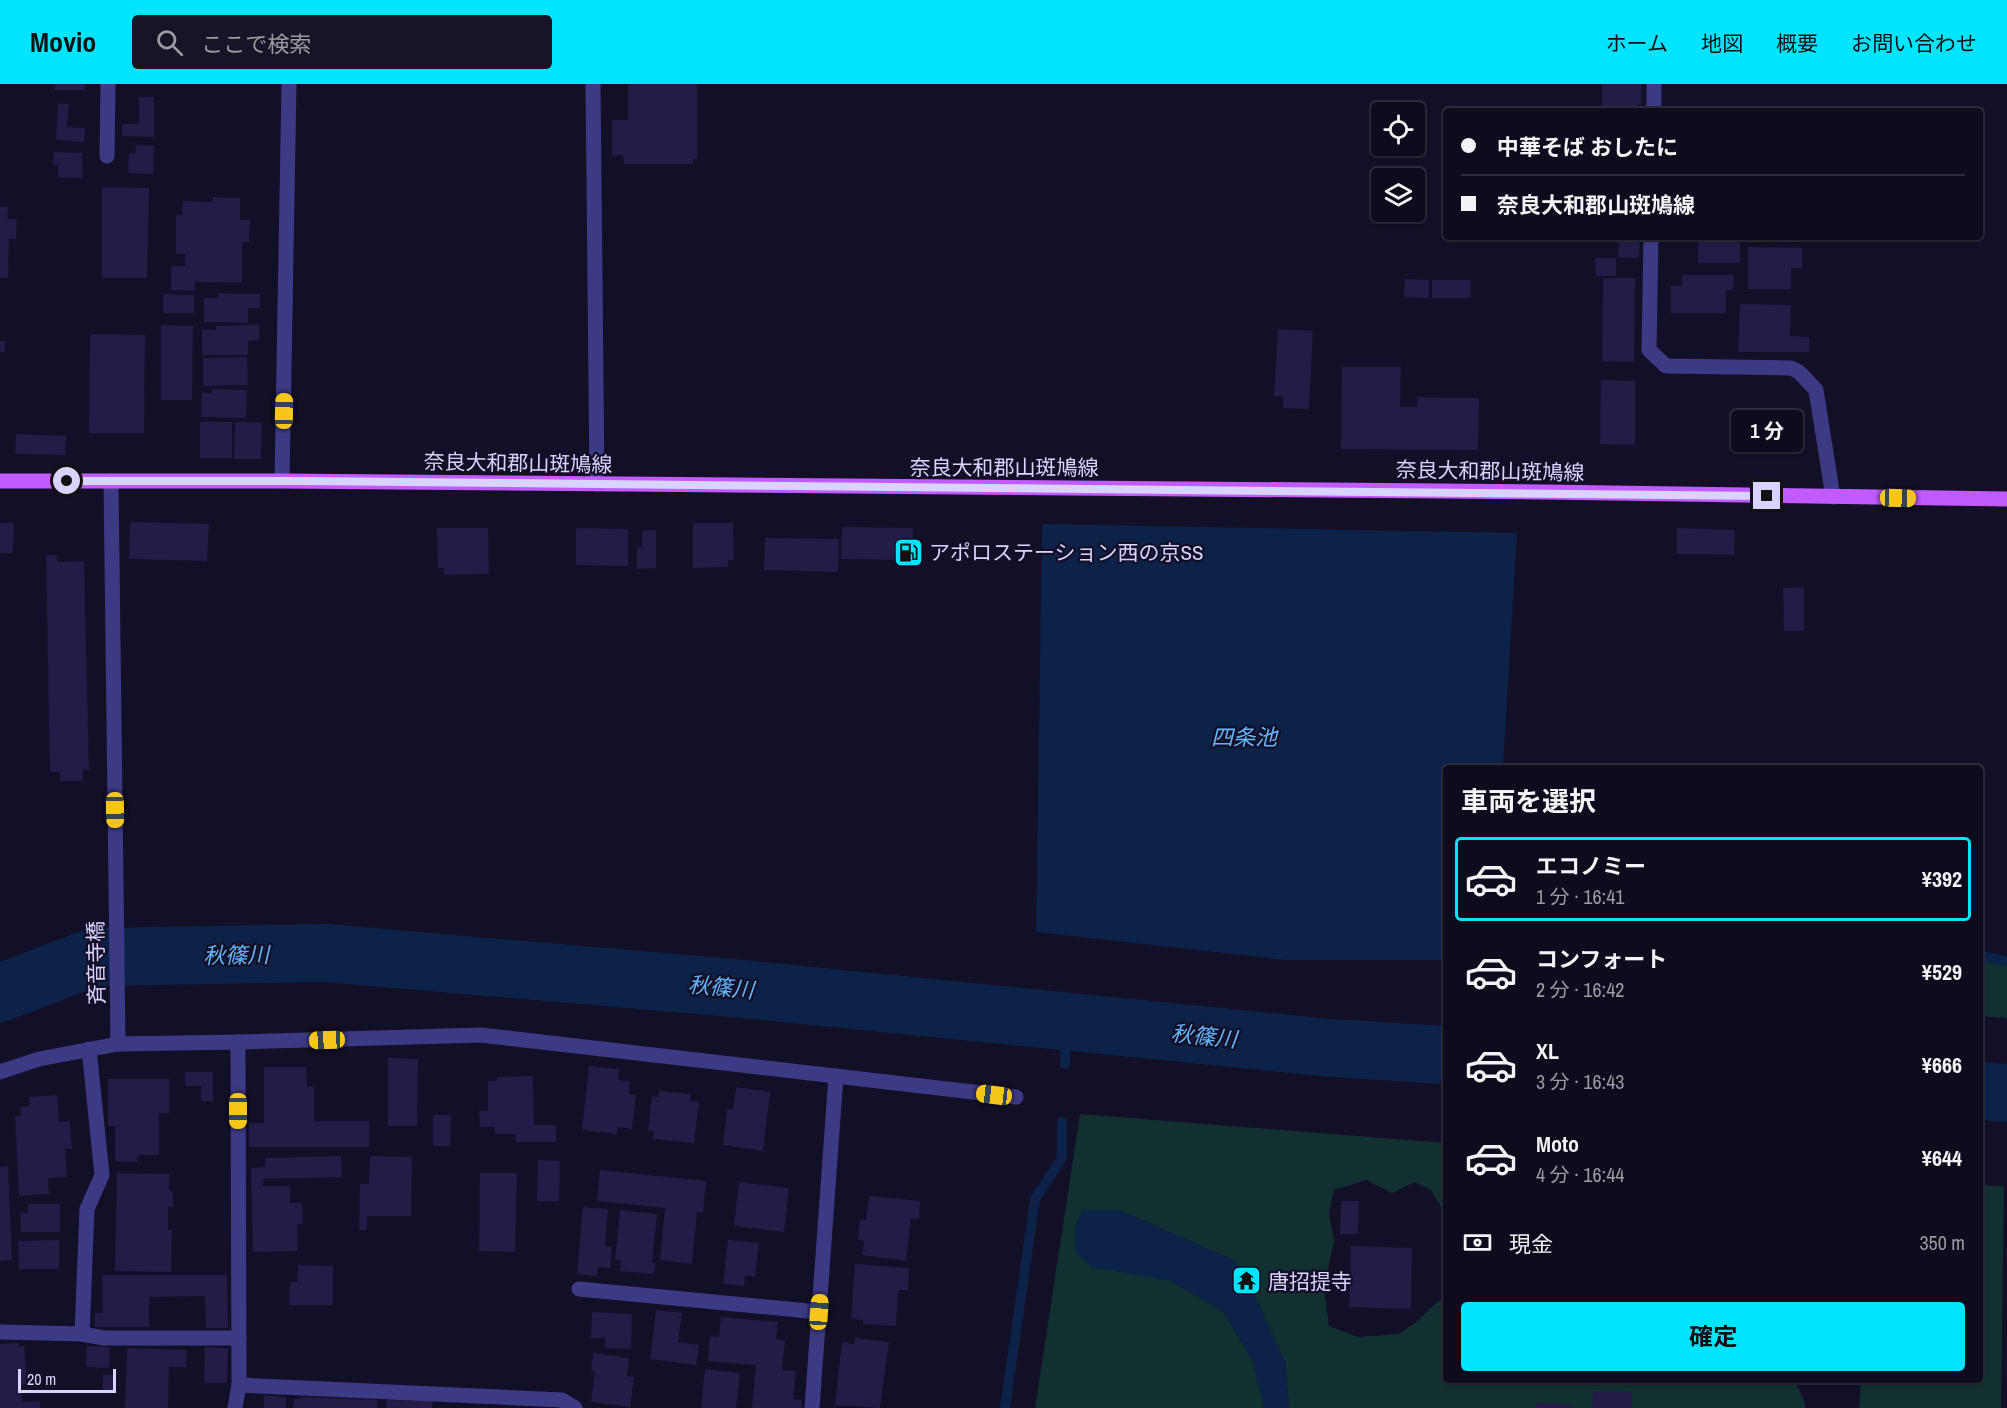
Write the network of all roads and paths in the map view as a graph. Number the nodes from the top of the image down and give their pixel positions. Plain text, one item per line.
1 (108, 84) edge
2 (289, 84) edge
3 (593, 84) edge
4 (1654, 84) edge
5 (1654, 108) edge
6 (106, 156) dead end
7 (1651, 240) edge
8 (0, 481) edge
9 (111, 481) junction
10 (282, 481) junction
11 (597, 484) junction
12 (1833, 497) junction
13 (2007, 499) edge
14 (238, 1042) junction
15 (118, 1044) junction
16 (89, 1049) junction
17 (0, 1072) edge
18 (836, 1076) junction
19 (1016, 1097) dead end
20 (579, 1289) dead end
21 (819, 1312) junction
22 (0, 1332) edge
23 (82, 1334) junction
24 (239, 1338) junction
25 (239, 1385) junction
26 (236, 1408) edge
27 (575, 1408) edge
28 (812, 1408) edge

1 - 6 street
2 - 10 street
3 - 11 street
4 - 5 street
7 - 12 street
8 - 9 main road, 奈良大和郡山斑鳩線
9 - 10 main road, 奈良大和郡山斑鳩線
9 - 15 street, 斉音寺橋
10 - 11 main road, 奈良大和郡山斑鳩線
11 - 12 main road, 奈良大和郡山斑鳩線
12 - 13 main road, 奈良大和郡山斑鳩線
14 - 15 street
14 - 18 street
14 - 24 street
15 - 16 street
16 - 17 street
16 - 23 street
18 - 19 street
18 - 21 street
20 - 21 street
21 - 28 street
22 - 23 street
23 - 24 street
24 - 25 street
25 - 26 street
25 - 27 street

